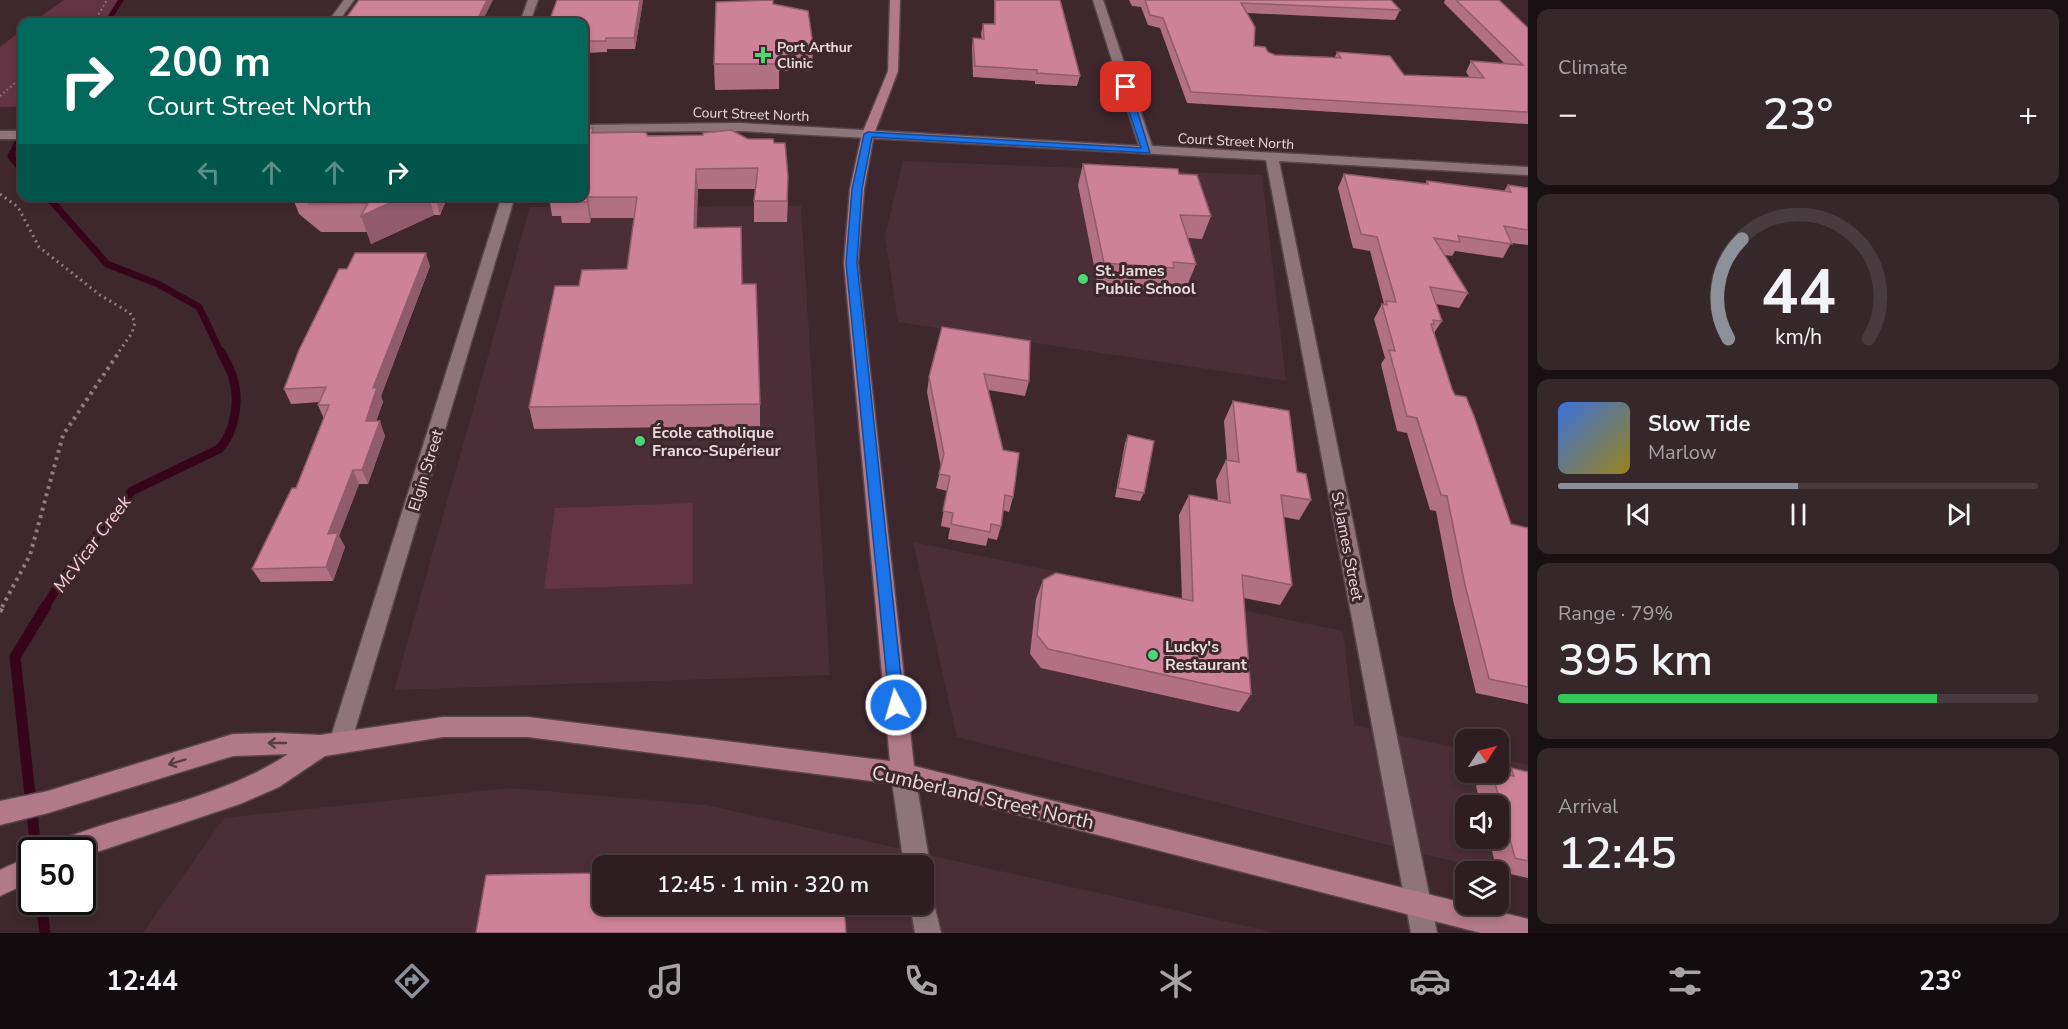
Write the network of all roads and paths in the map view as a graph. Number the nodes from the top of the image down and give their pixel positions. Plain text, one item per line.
1 (107, 0) edge
2 (349, 0) edge
3 (533, 0) edge
4 (895, 0) edge
5 (1098, 0) edge
6 (96, 18) edge
7 (336, 18) edge
8 (526, 18) edge
9 (18, 80) edge
10 (0, 96) edge
11 (588, 129) edge
12 (868, 134) junction
13 (0, 135) edge
14 (18, 135) edge
15 (1147, 151) junction
16 (1272, 158) junction
17 (1528, 171) edge
18 (0, 194) edge
19 (507, 201) edge
20 (0, 612) edge
21 (330, 745) junction
22 (903, 774) junction
23 (0, 813) edge
24 (96, 841) edge
25 (915, 855) edge
26 (18, 874) edge
27 (0, 883) edge
28 (1419, 904) junction
29 (925, 915) edge
30 (1528, 932) edge
31 (928, 933) edge
32 (1424, 933) edge

1 - 6 path
2 - 7 street
3 - 8 street
4 - 12 main road
5 - 15 street
9 - 10 path
11 - 12 street, Court Street North
12 - 15 street, Court Street North
12 - 22 main road
13 - 14 street
15 - 16 street, Court Street North
16 - 17 street, Court Street North
16 - 28 street, St James Street
18 - 20 path
19 - 21 street, Elgin Street
21 - 22 main road, Cumberland Street North
21 -> 23 main road, Cumberland Street North
21 - 24 main road, Cumberland Street North
22 - 25 street
22 - 28 main road, Cumberland Street North
26 - 27 main road
28 - 30 main road, Cumberland Street North
28 - 32 street, St James Street
29 - 31 street

